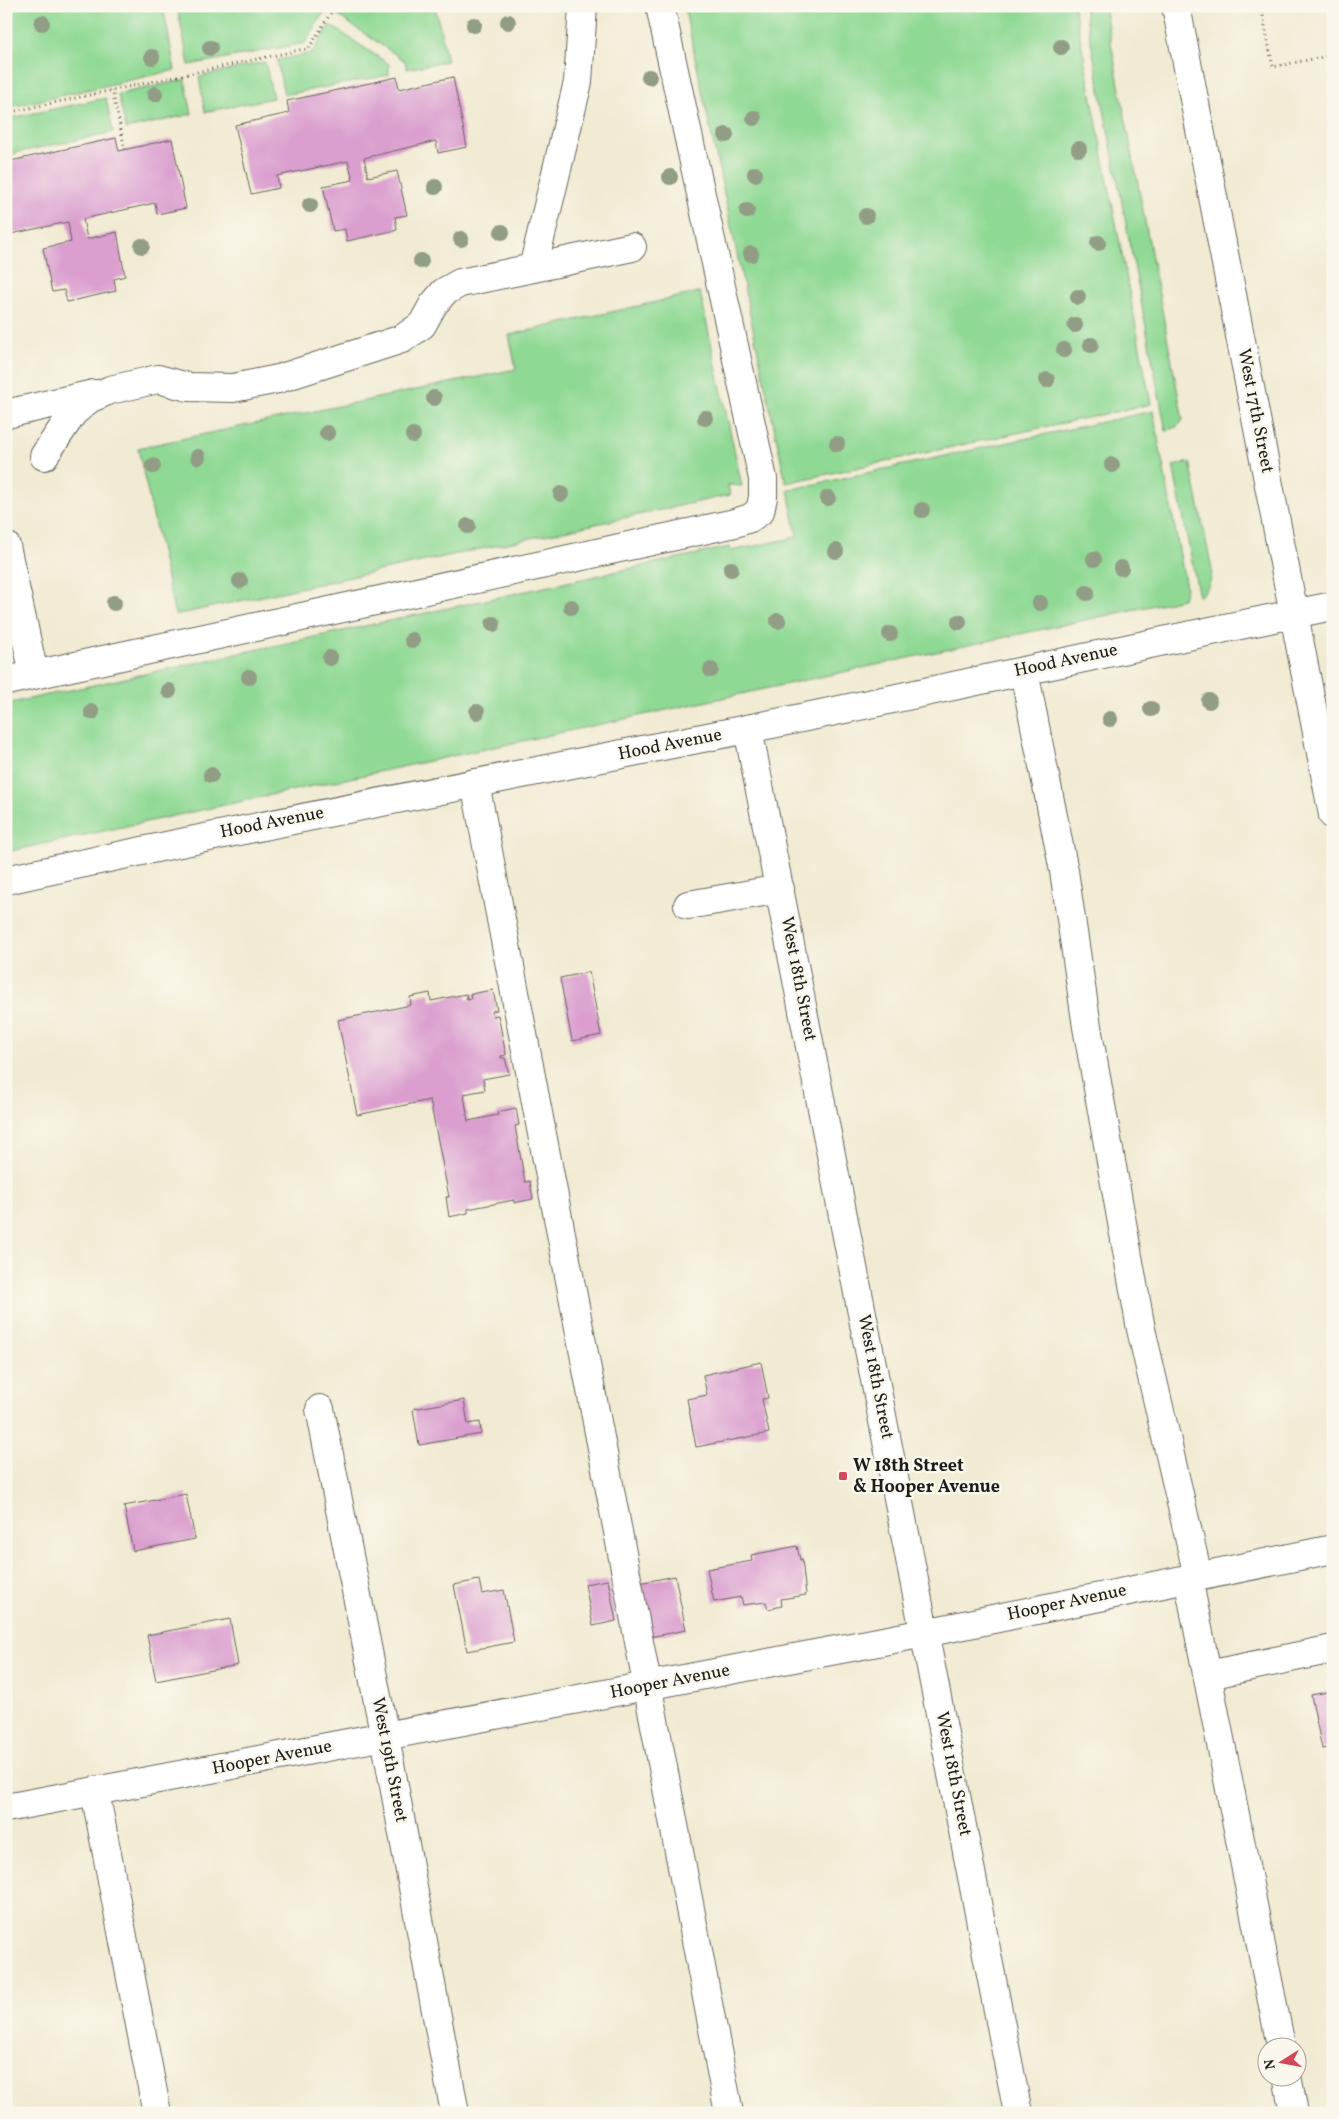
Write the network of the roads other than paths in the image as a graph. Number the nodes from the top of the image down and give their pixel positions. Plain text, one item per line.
1 (582, 6) edge
2 (660, 6) edge
3 (1176, 6) edge
4 (632, 247) dead end
5 (533, 268) junction
6 (110, 390) junction
7 (6, 414) edge
8 (44, 456) dead end
9 (6, 546) edge
10 (1333, 606) edge
11 (1294, 614) junction
12 (1024, 671) junction
13 (34, 674) junction
14 (6, 681) edge
15 (748, 729) junction
16 (475, 783) junction
17 (1333, 815) edge
18 (6, 880) edge
19 (780, 888) junction
20 (688, 906) dead end
21 (320, 1409) dead end
22 (1333, 1549) edge
23 (1193, 1577) junction
24 (925, 1633) junction
25 (1333, 1649) edge
26 (1208, 1675) junction
27 (646, 1686) junction
28 (385, 1737) junction
29 (95, 1792) junction
30 (6, 1808) edge
31 (1279, 2036) edge
32 (1289, 2086) edge
33 (157, 2113) edge
34 (455, 2113) edge
35 (729, 2113) edge
36 (1018, 2113) edge
37 (1294, 2113) edge

1 - 5 street
2 - 13 street
3 - 11 street, West 17th Street
4 - 5 street
5 - 6 street
6 - 7 street
6 - 8 street
9 - 13 street
10 - 11 street, Hood Avenue
11 - 12 street, Hood Avenue
11 - 17 street, West 17th Street
12 - 15 street, Hood Avenue
12 - 23 street
13 - 14 street
15 - 16 street, Hood Avenue
15 - 19 street, West 18th Street
16 - 18 street, Hood Avenue
16 - 27 street
19 - 20 street
19 - 24 street, West 18th Street
21 - 28 street, West 19th Street
22 - 23 street, Hooper Avenue
23 - 24 street, Hooper Avenue
23 - 26 street
24 - 27 street, Hooper Avenue
24 - 36 street, West 18th Street
25 - 26 street
26 - 31 street
27 - 28 street, Hooper Avenue
27 - 35 street
28 - 29 street, Hooper Avenue
28 - 34 street, West 19th Street
29 - 30 street, Hooper Avenue
29 - 33 street
32 - 37 street

